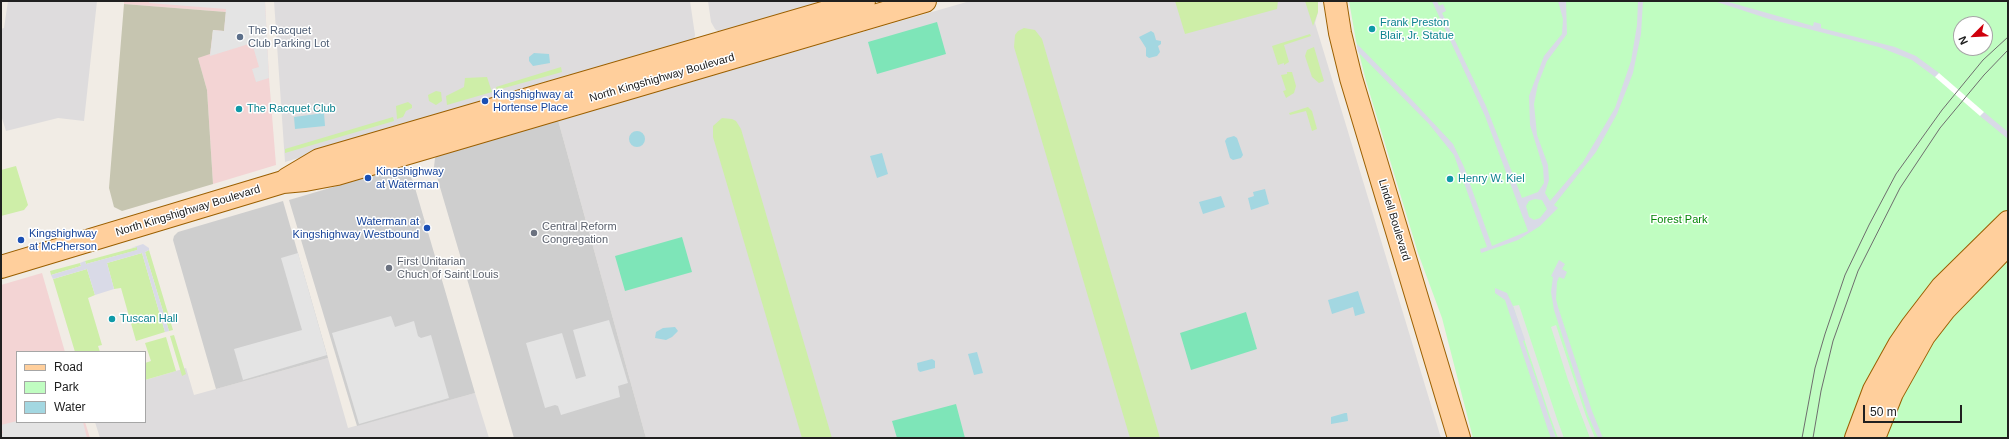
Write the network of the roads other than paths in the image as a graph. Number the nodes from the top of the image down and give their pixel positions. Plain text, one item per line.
1 (864, 1) edge
2 (925, 1) edge
3 (1335, 1) edge
4 (282, 182) junction
5 (2008, 222) edge
6 (2008, 244) edge
7 (1, 267) edge
8 (1459, 438) edge
9 (1856, 438) edge
10 (1874, 438) edge

1 - 4 main road, North Kingshighway Boulevard
2 - 4 main road, North Kingshighway Boulevard
3 - 8 main road, Lindell Boulevard
4 - 7 main road, North Kingshighway Boulevard
5 - 9 main road
6 - 10 main road

